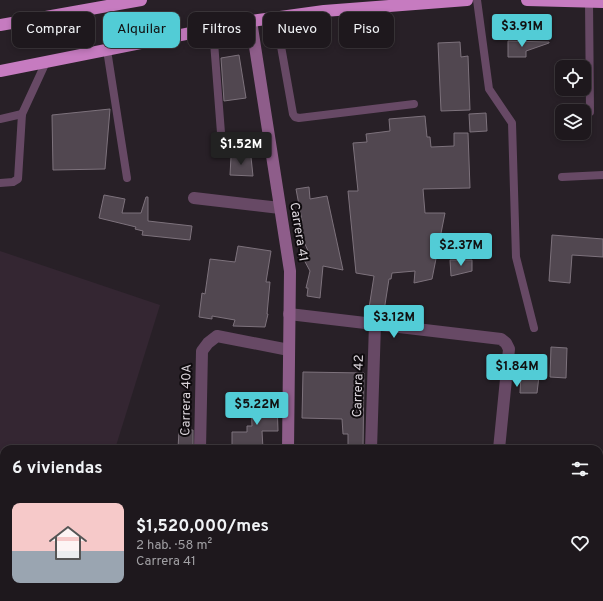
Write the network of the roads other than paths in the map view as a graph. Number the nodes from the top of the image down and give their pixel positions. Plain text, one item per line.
1 (141, 0) edge
2 (467, 0) edge
3 (478, 0) edge
4 (527, 0) edge
5 (126, 1) edge
6 (589, 1) edge
7 (603, 2) edge
8 (111, 3) edge
9 (317, 12) edge
10 (0, 25) edge
11 (188, 34) edge
12 (255, 47) edge
13 (214, 48) edge
14 (281, 48) edge
15 (107, 50) junction
16 (46, 62) junction
17 (0, 71) edge
18 (414, 104) dead end
19 (590, 104) edge
20 (22, 114) junction
21 (0, 118) edge
22 (221, 133) dead end
23 (603, 176) edge
24 (562, 177) dead end
25 (127, 178) dead end
26 (0, 183) edge
27 (194, 198) dead end
28 (280, 208) junction
29 (289, 314) junction
30 (375, 324) junction
31 (534, 328) dead end
32 (289, 350) junction
33 (200, 445) edge
34 (288, 445) edge
35 (371, 445) edge
36 (499, 445) edge

1 - 5 highway
2 - 9 highway
3 - 31 lane
4 - 6 highway
5 - 8 highway
6 - 7 highway
6 - 19 lane
8 - 10 highway
11 - 15 highway
12 - 28 street, Carrera 41
13 - 22 lane
14 - 18 lane
15 - 16 highway
15 - 25 lane
16 - 17 highway
16 - 20 lane
20 - 21 lane
20 - 26 lane
23 - 24 lane
27 - 28 street
28 - 29 street, Carrera 41
29 - 30 street
29 - 32 street, Carrera 41
30 - 35 street, Carrera 42
30 - 36 street
32 - 33 street, Carrera 40A
32 - 34 street, Carrera 41

